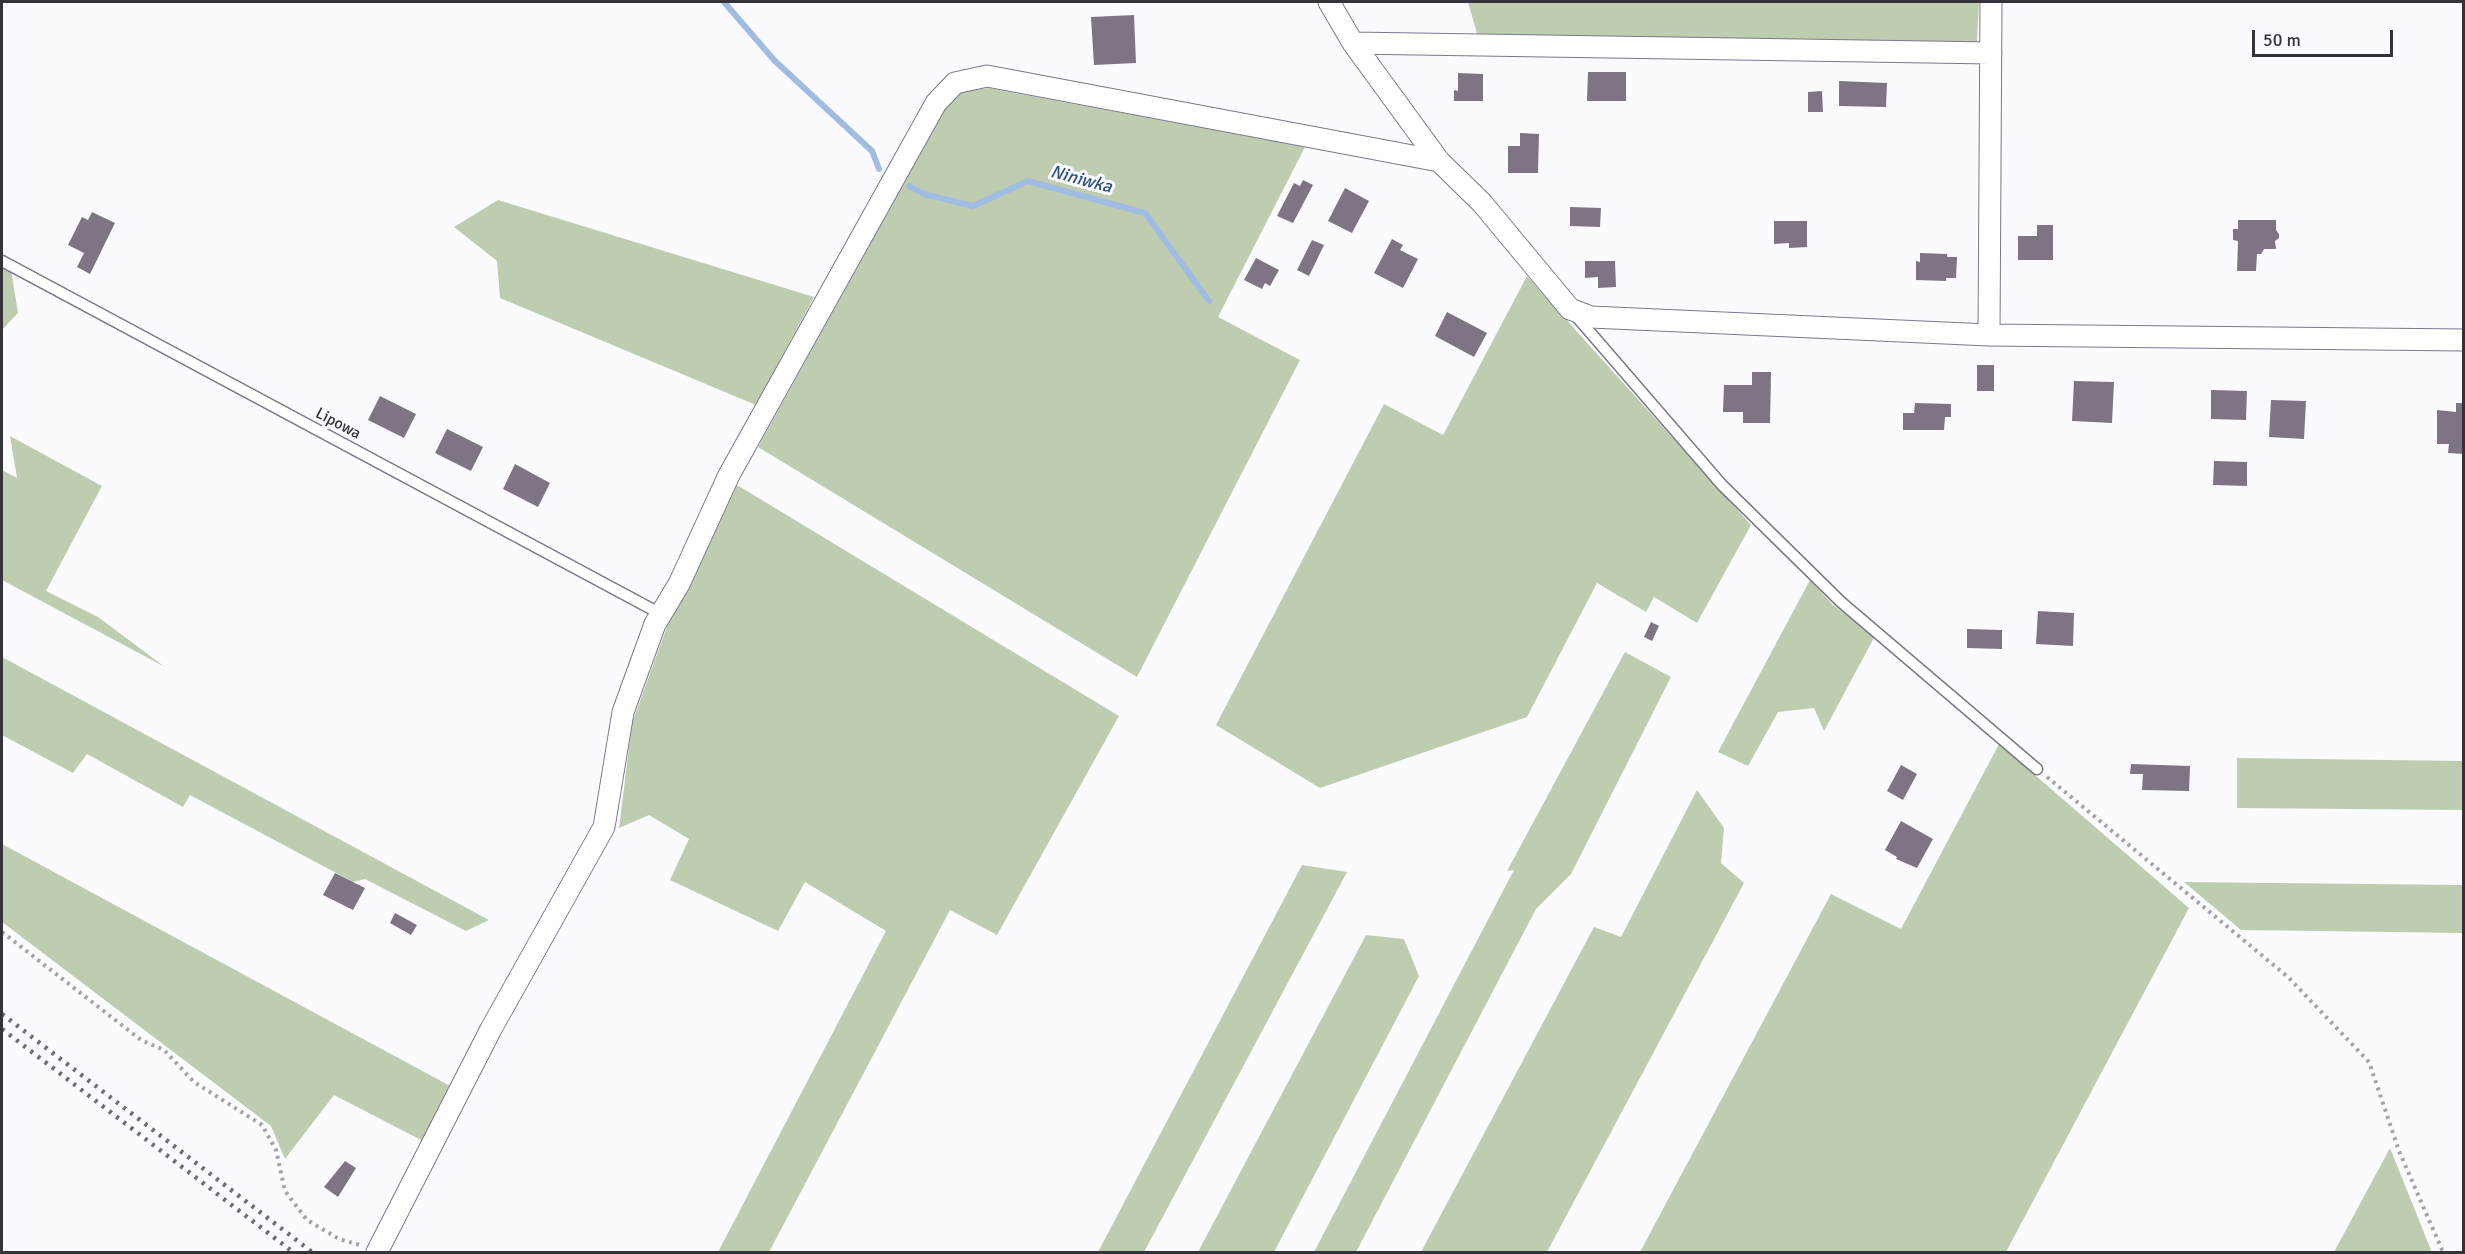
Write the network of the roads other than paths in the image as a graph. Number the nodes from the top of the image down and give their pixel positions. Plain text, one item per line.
1 (1329, 2) edge
2 (1991, 2) edge
3 (1353, 43) junction
4 (1991, 53) junction
5 (1439, 161) junction
6 (2, 261) edge
7 (1570, 309) junction
8 (1989, 335) junction
9 (2463, 340) edge
10 (661, 614) junction
11 (2037, 769) road end
12 (381, 1247) edge

1 - 3 street
2 - 4 street
3 - 4 street
3 - 5 street
4 - 8 street
5 - 7 street
5 - 10 street
6 - 10 lane, Lipowa
7 - 8 street
7 - 11 lane
8 - 9 street
10 - 12 street

